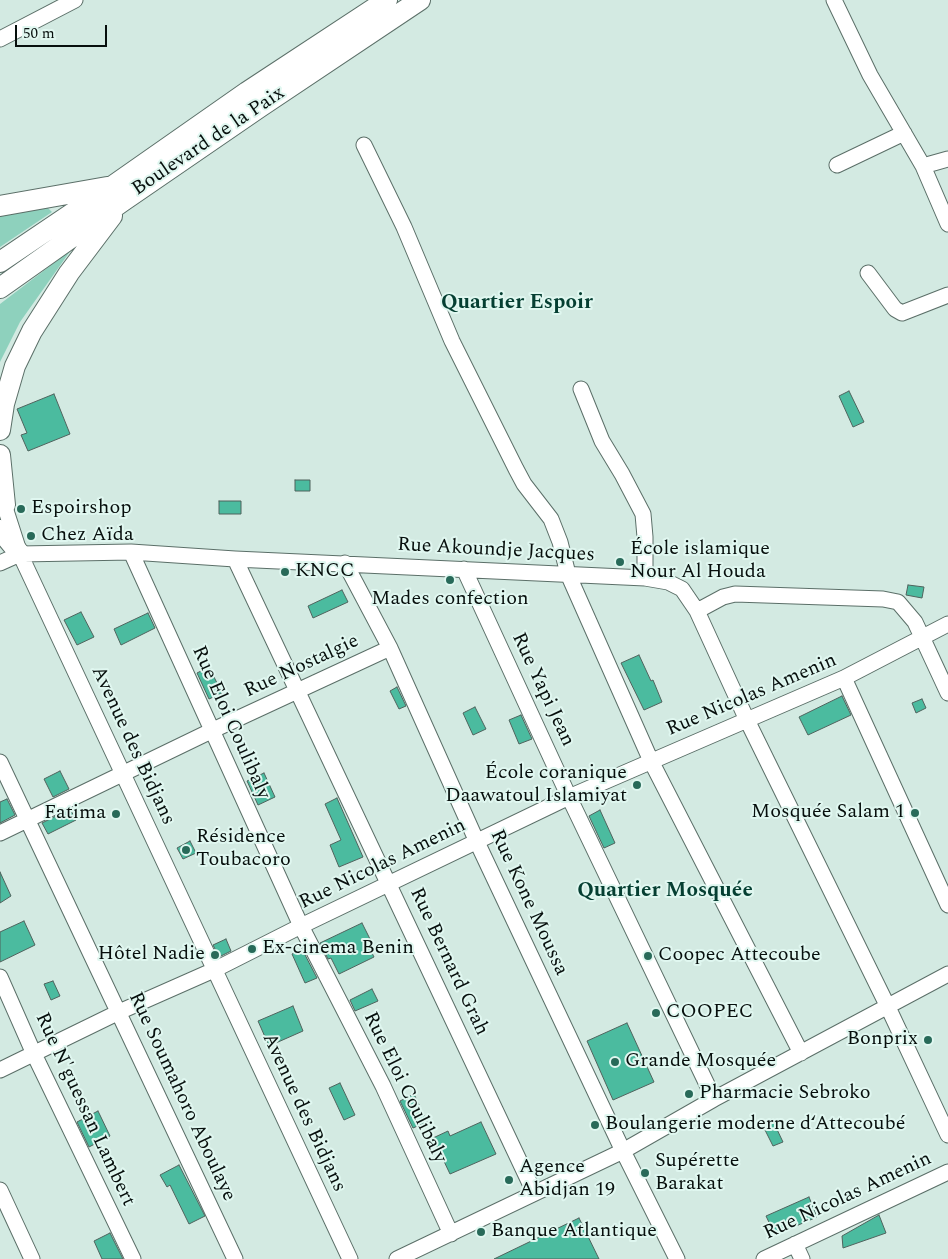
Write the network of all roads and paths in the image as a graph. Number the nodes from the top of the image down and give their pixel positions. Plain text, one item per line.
1 (75, 0) edge
2 (387, 0) edge
3 (420, 0) edge
4 (834, 0) edge
5 (0, 39) edge
6 (904, 133) junction
7 (364, 145) dead end
8 (948, 158) edge
9 (837, 165) dead end
10 (923, 166) junction
11 (118, 193) junction
12 (0, 206) edge
13 (948, 224) edge
14 (0, 262) edge
15 (868, 273) dead end
16 (0, 288) edge
17 (948, 295) edge
18 (8, 371) edge
19 (582, 389) dead end
20 (0, 430) edge
21 (0, 455) edge
22 (2, 498) edge
23 (0, 530) edge
24 (132, 552) junction
25 (20, 554) junction
26 (235, 559) junction
27 (0, 563) edge
28 (346, 563) junction
29 (464, 569) junction
30 (568, 574) junction
31 (645, 578) junction
32 (697, 612) junction
33 (948, 624) edge
34 (922, 638) junction
35 (390, 648) junction
36 (844, 678) junction
37 (297, 691) junction
38 (948, 693) edge
39 (747, 720) junction
40 (211, 731) junction
41 (652, 761) junction
42 (0, 762) edge
43 (123, 775) junction
44 (569, 798) junction
45 (27, 820) junction
46 (0, 833) edge
47 (477, 842) junction
48 (388, 884) junction
49 (948, 906) edge
50 (301, 926) junction
51 (214, 970) junction
52 (948, 974) edge
53 (0, 977) edge
54 (887, 1005) junction
55 (119, 1012) junction
56 (801, 1053) junction
57 (34, 1054) junction
58 (0, 1070) edge
59 (714, 1099) junction
60 (948, 1135) edge
61 (623, 1151) junction
62 (948, 1172) edge
63 (0, 1190) edge
64 (534, 1192) junction
65 (451, 1234) junction
66 (796, 1244) junction
67 (32, 1259) edge
68 (133, 1259) edge
69 (235, 1259) edge
70 (350, 1259) edge
71 (397, 1259) edge
72 (676, 1259) edge
73 (764, 1259) edge
74 (802, 1259) edge

1 - 5 street
2 - 11 main road, Boulevard de la Paix
3 - 11 main road, Boulevard de la Paix
4 - 6 street
6 - 9 street
6 - 10 street
7 - 30 street
8 - 10 street
10 - 13 street
11 - 12 main road
11 - 14 main road, Boulevard de la Paix
11 - 16 main road, Boulevard de la Paix
11 - 18 main road
15 - 17 street
18 - 20 main road
19 - 31 street
21 - 22 main road
22 - 25 street, Avenue des Bidjans
23 - 25 main road
24 - 25 street, Rue Akoundje Jacques
24 - 26 street, Rue Akoundje Jacques
24 - 40 street, Rue Eloi Coulibaly
25 - 27 street, Rue Akoundje Jacques
25 - 43 street, Avenue des Bidjans
26 - 28 street, Rue Akoundje Jacques
26 - 37 street, Rue Bernard Grah
28 - 29 street, Rue Akoundje Jacques
28 - 35 street, Rue Kone Moussa
29 - 30 street, Rue Akoundje Jacques
29 - 44 street, Rue Yapi Jean
30 - 31 street, Rue Akoundje Jacques
30 - 41 street
31 - 32 street, Rue Akoundje Jacques
32 - 34 street
32 - 39 street, Rue Akoundje Jacques
33 - 34 street, Rue Nicolas Amenin
34 - 36 street, Rue Nicolas Amenin
34 - 38 street
35 - 37 street, Rue Nostalgie
35 - 47 street, Rue Kone Moussa
36 - 39 street, Rue Nicolas Amenin
36 - 49 street
37 - 40 street, Rue Nostalgie
37 - 48 street, Rue Bernard Grah
39 - 41 street, Rue Nicolas Amenin
39 - 54 street, Rue Akoundje Jacques
40 - 43 street, Rue Nostalgie
40 - 50 street, Rue Eloi Coulibaly
41 - 44 street, Rue Nicolas Amenin
41 - 56 street
42 - 45 street, Rue Soumahoro Aboulaye
43 - 45 street, Rue Nostalgie
43 - 51 street, Avenue des Bidjans
44 - 47 street, Rue Nicolas Amenin
44 - 59 street, Rue Yapi Jean
45 - 46 street, Rue Nostalgie
45 - 55 street, Rue Soumahoro Aboulaye
47 - 48 street, Rue Nicolas Amenin
47 - 61 street, Rue Kone Moussa
48 - 50 street, Rue Nicolas Amenin
48 - 64 street, Rue Bernard Grah
50 - 51 street, Rue Nicolas Amenin
50 - 65 street, Rue Eloi Coulibaly
51 - 55 street, Rue Nicolas Amenin
51 - 70 street, Avenue des Bidjans
52 - 54 street
53 - 57 street, Rue N'guessan Lambert
54 - 56 street
54 - 60 street, Rue Akoundje Jacques
55 - 57 street, Rue Nicolas Amenin
55 - 69 street, Rue Soumahoro Aboulaye
56 - 59 street
57 - 58 street, Rue Nicolas Amenin
57 - 68 street, Rue N'guessan Lambert
59 - 61 street
61 - 64 street
61 - 72 street, Rue Kone Moussa
62 - 66 street, Rue Nicolas Amenin
63 - 67 street
64 - 65 street
65 - 71 street
66 - 73 street, Rue Nicolas Amenin
66 - 74 street

